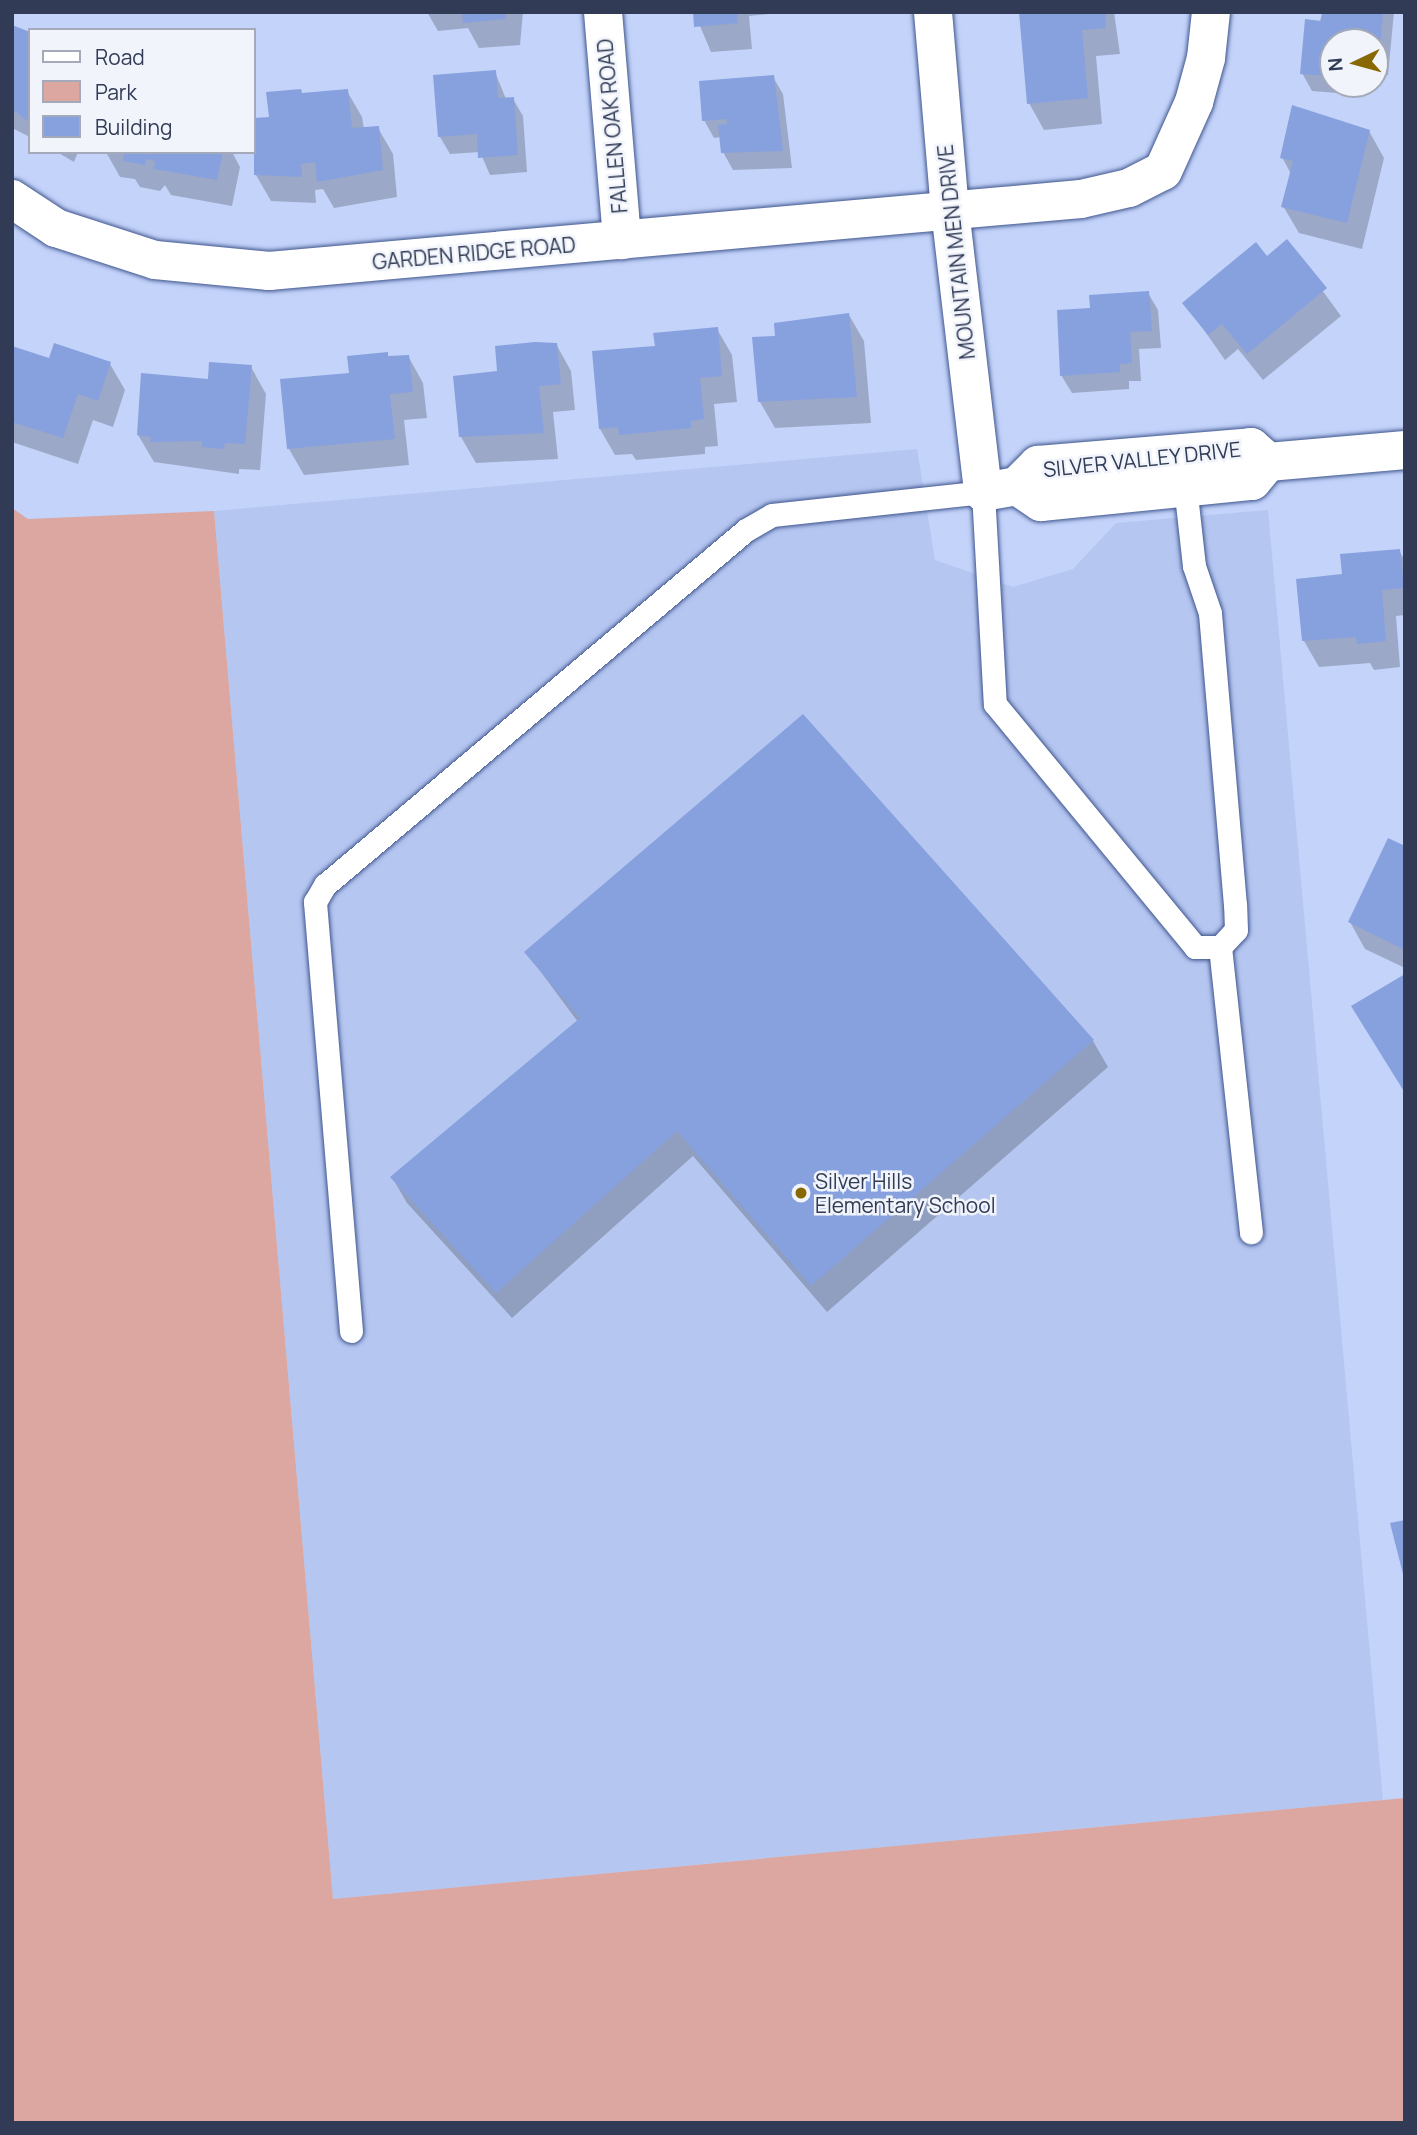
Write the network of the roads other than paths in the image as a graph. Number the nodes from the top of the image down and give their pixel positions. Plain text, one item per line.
1 (603, 12) edge
2 (933, 12) edge
3 (1211, 12) edge
4 (12, 199) edge
5 (950, 210) junction
6 (622, 240) junction
7 (1405, 450) edge
8 (1268, 462) junction
9 (1185, 485) junction
10 (1000, 489) junction
11 (1220, 947) junction
12 (1251, 1232) dead end
13 (351, 1331) dead end

1 - 6 street, FALLEN OAK ROAD
2 - 5 street, MOUNTAIN MEN DRIVE
3 - 5 street, GARDEN RIDGE ROAD
4 - 6 street, GARDEN RIDGE ROAD
5 - 6 street, GARDEN RIDGE ROAD
5 - 10 street, MOUNTAIN MEN DRIVE
7 - 8 street, SILVER VALLEY DRIVE
8 - 9 street, SILVER VALLEY DRIVE
8 - 10 street, SILVER VALLEY DRIVE
9 - 10 street, SILVER VALLEY DRIVE
9 - 11 lane
10 - 11 lane
10 - 13 lane
11 - 12 lane

